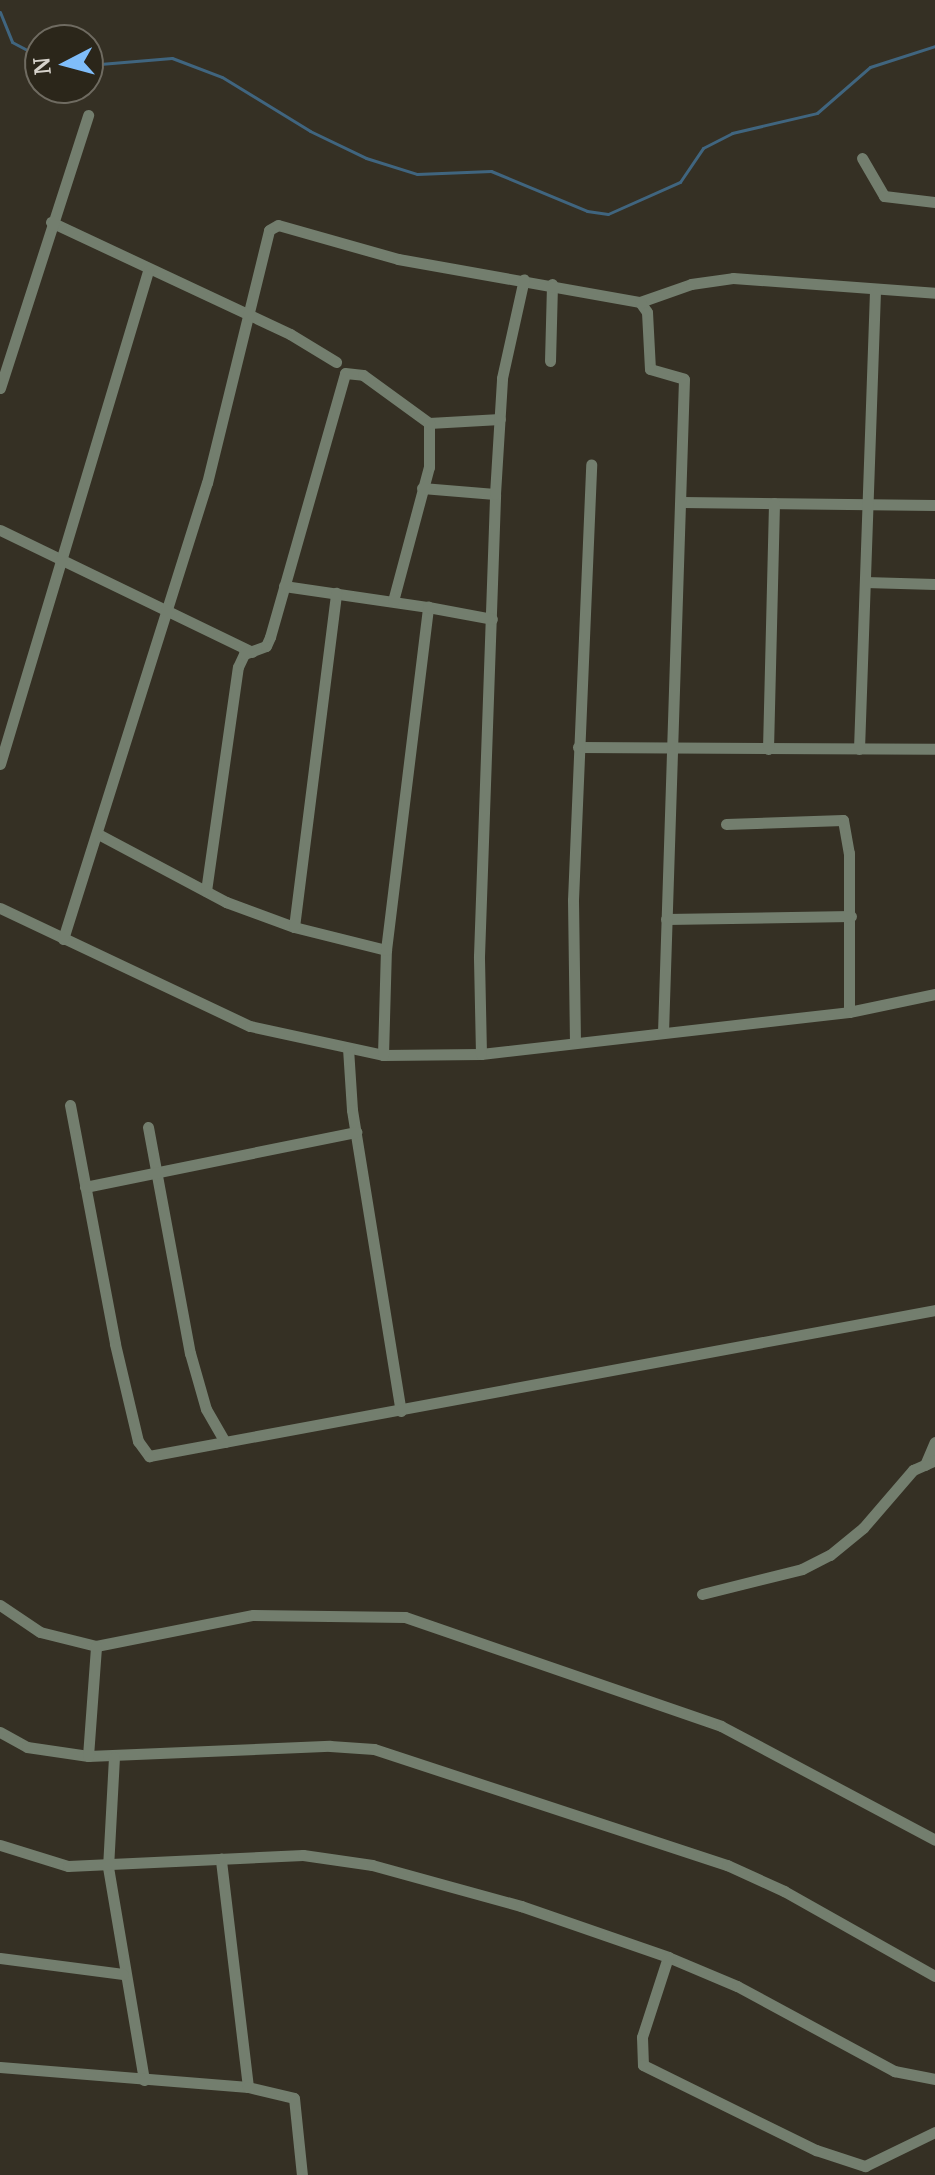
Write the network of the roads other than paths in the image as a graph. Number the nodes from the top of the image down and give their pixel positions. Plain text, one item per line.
1 (88, 115) dead end
2 (862, 158) dead end
3 (935, 202) edge
4 (51, 222) junction
5 (148, 271) junction
6 (524, 279) junction
7 (552, 284) junction
8 (875, 291) junction
9 (935, 293) edge
10 (640, 302) junction
11 (245, 317) junction
12 (550, 361) dead end
13 (336, 362) dead end
14 (0, 388) edge
15 (500, 419) junction
16 (429, 423) junction
17 (591, 464) dead end
18 (422, 488) junction
19 (495, 494) junction
20 (682, 502) junction
21 (774, 503) junction
22 (868, 504) junction
23 (935, 505) edge
24 (0, 530) edge
25 (62, 559) junction
26 (865, 582) junction
27 (935, 584) edge
28 (284, 586) junction
29 (336, 593) junction
30 (393, 601) junction
31 (428, 607) junction
32 (167, 612) junction
33 (492, 619) junction
34 (252, 652) junction
35 (578, 747) junction
36 (674, 749) junction
37 (768, 749) junction
38 (859, 749) junction
39 (935, 749) edge
40 (0, 764) edge
41 (726, 824) dead end
42 (100, 835) junction
43 (206, 891) junction
44 (0, 908) edge
45 (851, 916) junction
46 (666, 919) junction
47 (294, 927) junction
48 (63, 939) junction
49 (386, 950) junction
50 (935, 994) edge
51 (849, 1012) junction
52 (663, 1033) junction
53 (575, 1043) junction
54 (348, 1048) junction
55 (481, 1054) junction
56 (383, 1055) junction
57 (70, 1105) dead end
58 (148, 1127) dead end
59 (356, 1132) junction
60 (156, 1173) junction
61 (85, 1187) junction
62 (935, 1310) edge
63 (401, 1411) junction
64 (225, 1442) junction
65 (935, 1442) edge
66 (930, 1463) edge
67 (702, 1594) dead end
68 (0, 1605) edge
69 (96, 1646) junction
70 (0, 1732) edge
71 (88, 1756) junction
72 (114, 1757) junction
73 (935, 1840) edge
74 (0, 1845) edge
75 (221, 1859) junction
76 (108, 1867) junction
77 (668, 1957) junction
78 (0, 1958) edge
79 (123, 1974) junction
80 (935, 1976) edge
81 (0, 2067) edge
82 (935, 2079) edge
83 (144, 2080) junction
84 (248, 2087) junction
85 (935, 2132) edge
86 (302, 2175) edge

1 - 4 street
2 - 3 street
4 - 5 street
4 - 14 street
5 - 11 street
5 - 25 street
6 - 7 street
6 - 11 street
6 - 15 street
7 - 10 street
7 - 12 street
8 - 9 street
8 - 10 street
8 - 22 street
10 - 20 street
11 - 13 street
11 - 32 street
15 - 16 street
15 - 19 street
16 - 18 street
16 - 28 street
17 - 35 street
18 - 19 street
18 - 30 street
19 - 33 street
20 - 21 street
20 - 36 street
21 - 22 street
21 - 37 street
22 - 23 street
22 - 26 street
24 - 25 street
25 - 32 street
25 - 40 street
26 - 27 street
26 - 38 street
28 - 29 street
28 - 34 street
29 - 30 street
29 - 47 street
30 - 31 street
31 - 33 street
31 - 49 street
32 - 34 street
32 - 42 street
33 - 55 street
34 - 43 street
35 - 36 street
35 - 53 street
36 - 37 street
36 - 46 street
37 - 38 street
38 - 39 street
41 - 45 street
42 - 43 street
42 - 48 street
43 - 47 street
44 - 48 street
45 - 46 street
45 - 51 street
46 - 52 street
47 - 49 street
48 - 54 street
49 - 56 street
50 - 51 street
51 - 52 street
52 - 53 street
53 - 55 street
54 - 56 street
54 - 59 street
55 - 56 street
57 - 61 street
58 - 60 street
59 - 60 street
59 - 63 street
60 - 61 street
60 - 64 street
61 - 64 street
62 - 63 street
63 - 64 street
65 - 66 street
66 - 67 street
68 - 69 street
69 - 71 street
69 - 73 street
70 - 71 street
71 - 72 street
72 - 76 street
72 - 80 street
74 - 76 street
75 - 76 street
75 - 77 street
75 - 84 street
76 - 79 street
77 - 82 street
77 - 85 street
78 - 79 street
79 - 83 street
81 - 83 street
83 - 84 street
84 - 86 street

